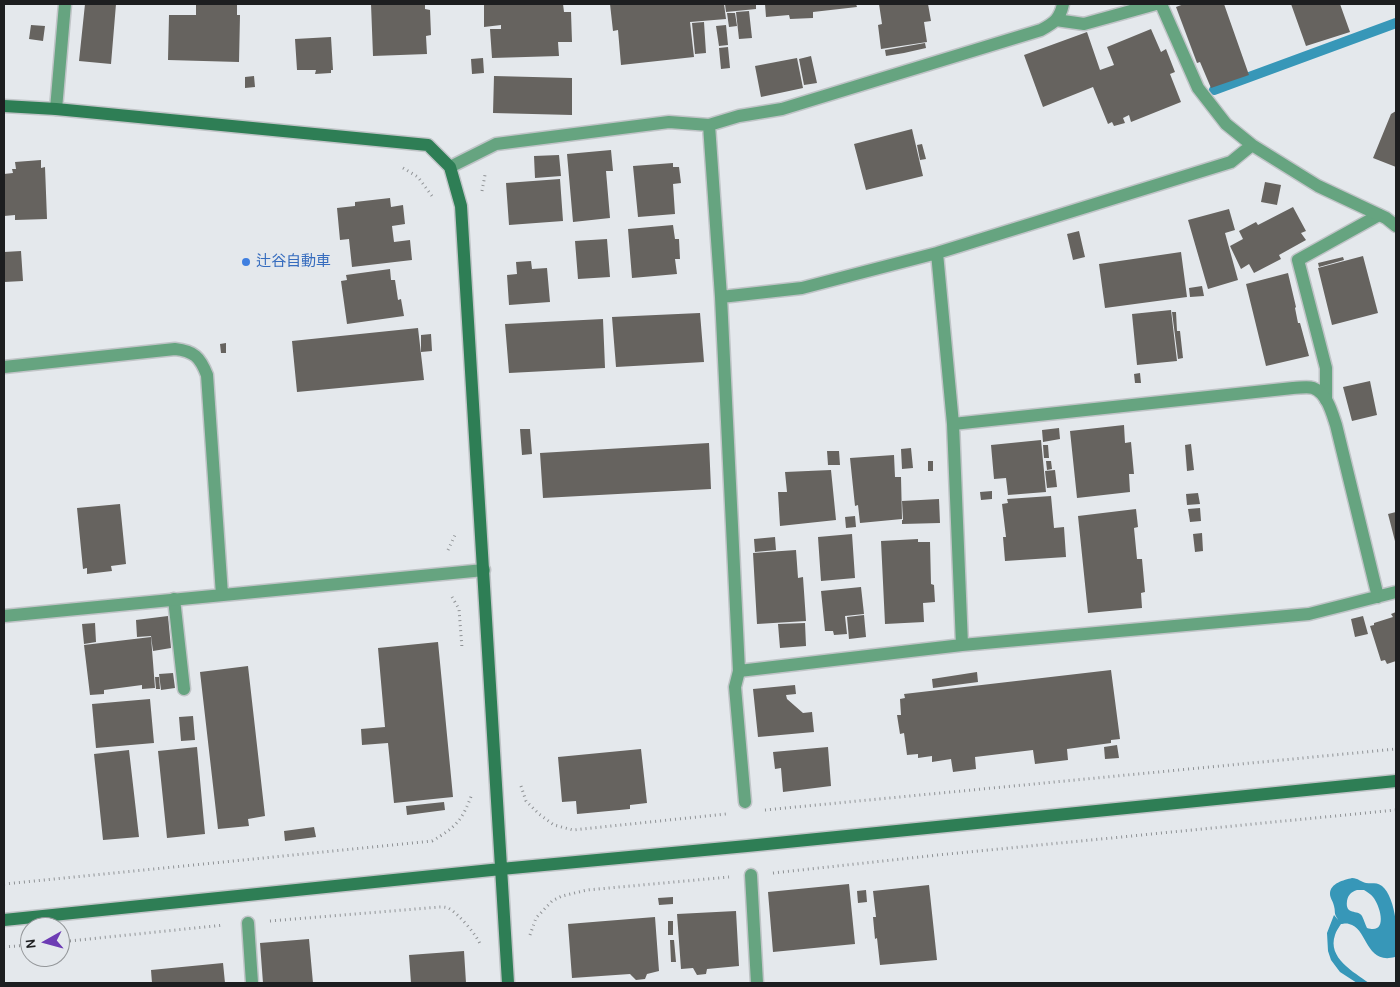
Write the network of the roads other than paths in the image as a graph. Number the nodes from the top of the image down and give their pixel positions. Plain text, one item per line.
1 (65, 4) edge
2 (1063, 4) edge
3 (1156, 4) edge
4 (1161, 4) edge
5 (1056, 20) junction
6 (4, 106) edge
7 (56, 109) junction
8 (709, 125) junction
9 (1252, 145) junction
10 (450, 167) junction
11 (1379, 215) junction
12 (1396, 226) edge
13 (937, 253) junction
14 (721, 297) junction
15 (4, 367) edge
16 (1326, 400) junction
17 (953, 424) junction
18 (484, 570) junction
19 (1396, 592) edge
20 (222, 594) junction
21 (1378, 596) junction
22 (174, 599) junction
23 (4, 616) edge
24 (962, 645) junction
25 (739, 671) junction
26 (184, 689) dead end
27 (1396, 781) edge
28 (745, 802) dead end
29 (501, 869) junction
30 (751, 875) dead end
31 (4, 920) edge
32 (248, 923) road end
33 (252, 983) edge
34 (508, 983) edge
35 (757, 983) edge

1 - 7 street
2 - 5 street
3 - 5 street
4 - 9 street
5 - 8 street
6 - 7 street
7 - 10 street
8 - 10 street
8 - 14 street
9 - 11 street
9 - 13 street
10 - 18 street
11 - 12 street
11 - 16 street
13 - 14 street
13 - 17 street
14 - 25 street
15 - 20 street
16 - 17 street
16 - 21 street
17 - 24 street
18 - 20 street
18 - 29 street
19 - 21 street
20 - 22 street
21 - 24 street
22 - 23 street
22 - 26 street
24 - 25 street
25 - 28 street
27 - 29 street
29 - 31 street
29 - 34 street
30 - 35 street
32 - 33 street

